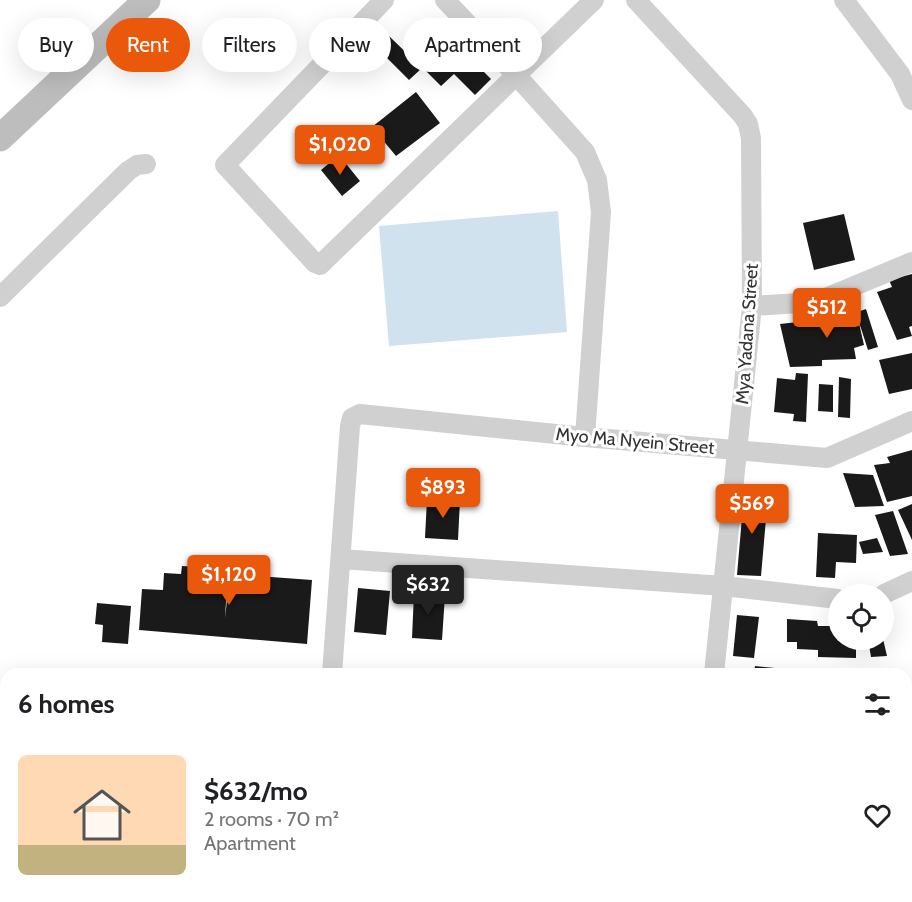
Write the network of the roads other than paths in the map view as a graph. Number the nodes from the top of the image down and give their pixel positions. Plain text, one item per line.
1 (147, 0) edge
2 (384, 0) edge
3 (445, 0) edge
4 (594, 0) edge
5 (636, 0) edge
6 (844, 0) edge
7 (516, 75) junction
8 (912, 100) edge
9 (0, 138) edge
10 (146, 164) dead end
11 (912, 262) edge
12 (0, 297) edge
13 (752, 306) junction
14 (912, 421) edge
15 (585, 437) junction
16 (738, 449) junction
17 (341, 559) junction
18 (912, 581) edge
19 (724, 586) junction
20 (894, 589) edge
21 (828, 598) edge
22 (332, 668) edge
23 (715, 668) edge

1 - 9 street
2 - 7 street
3 - 7 street
4 - 7 street
5 - 13 street, Mya Yadana Street
6 - 8 street
7 - 15 street
10 - 12 street
11 - 13 street
13 - 16 street, Mya Yadana Street
14 - 16 street, Myo Ma Nyein Street
15 - 16 street, Myo Ma Nyein Street
15 - 17 street, Myo Ma Nyein Street
16 - 19 street, Mya Yadana Street
17 - 19 street
17 - 22 street
18 - 20 street
19 - 21 street
19 - 23 street, Mya Yadana Street

